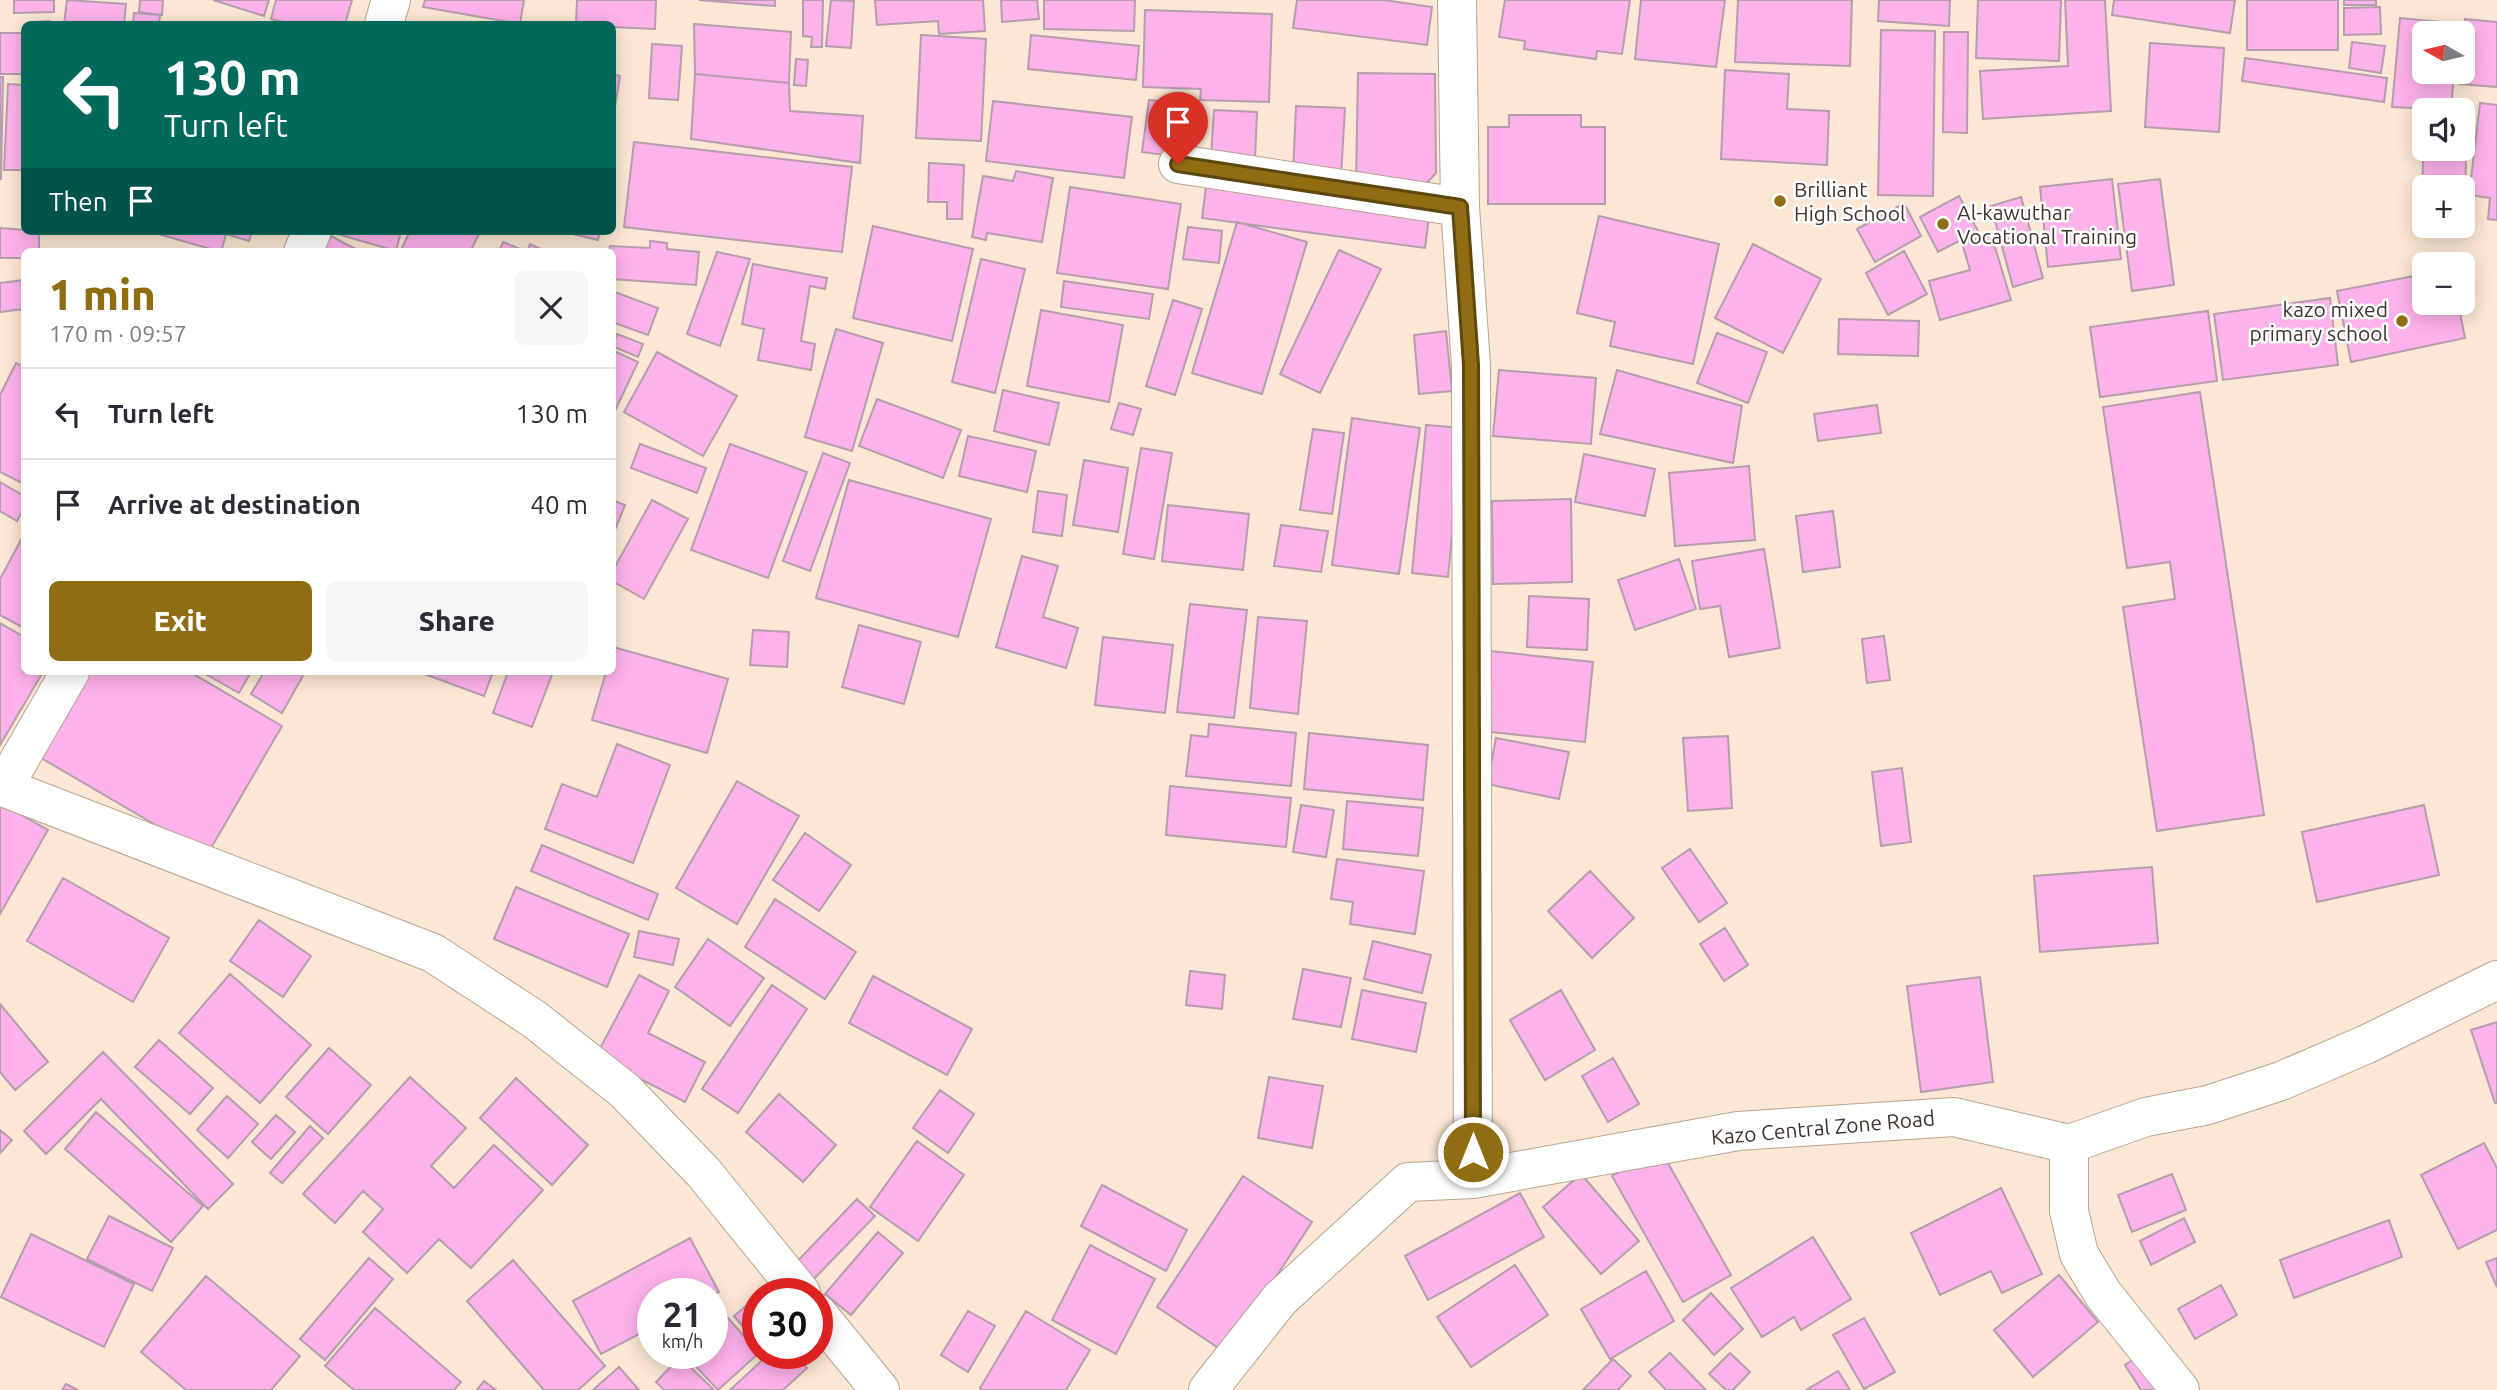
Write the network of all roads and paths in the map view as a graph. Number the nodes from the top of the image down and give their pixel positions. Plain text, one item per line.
1 (391, 0) edge
2 (1457, 0) edge
3 (385, 21) edge
4 (1178, 164) dead end
5 (1460, 207) junction
6 (68, 675) edge
7 (2, 787) edge
8 (2497, 980) edge
9 (2069, 1144) junction
10 (1473, 1180) junction
11 (790, 1278) edge
12 (833, 1333) edge
13 (880, 1390) edge
14 (1208, 1390) edge
15 (2180, 1390) edge

1 - 3 street
2 - 5 street
4 - 5 street
5 - 10 street
6 - 7 street
7 - 11 street
8 - 9 street
9 - 10 street, Kazo Central Zone Road
9 - 15 street
10 - 14 street, Kazo Central Zone Road
12 - 13 street

